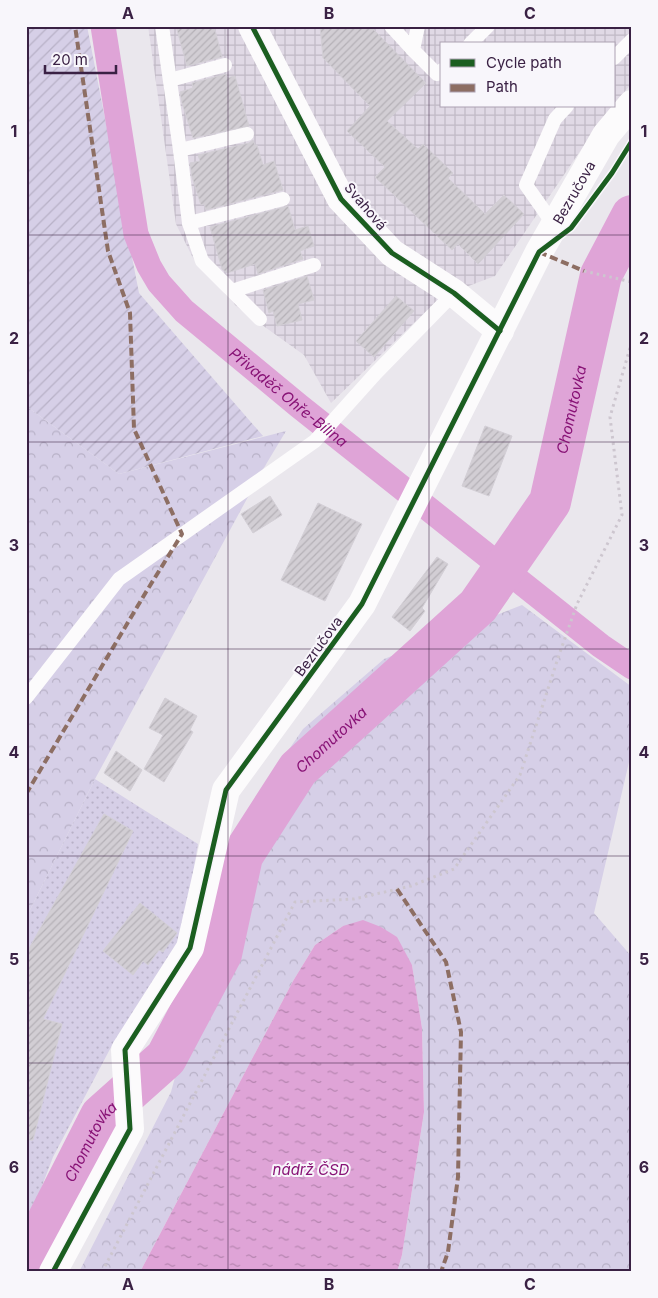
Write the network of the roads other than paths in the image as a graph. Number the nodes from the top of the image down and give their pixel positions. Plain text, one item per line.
1 (162, 26) edge
2 (252, 26) edge
3 (390, 26) edge
4 (418, 26) edge
5 (488, 26) edge
6 (632, 40) edge
7 (472, 42) edge
8 (413, 50) junction
9 (616, 56) edge
10 (225, 65) dead end
11 (440, 72) edge
12 (170, 80) junction
13 (632, 104) edge
14 (565, 108) edge
15 (247, 134) dead end
16 (180, 150) junction
17 (283, 199) dead end
18 (189, 223) junction
19 (554, 225) junction
20 (314, 265) dead end
21 (232, 291) junction
22 (454, 293) junction
23 (260, 319) dead end
24 (500, 331) junction
25 (26, 698) edge
26 (53, 1272) edge

1 - 12 lane
2 - 22 street, Svahová
3 - 8 lane
4 - 8 lane
5 - 7 lane
6 - 9 lane
8 - 11 lane
10 - 12 lane
12 - 16 lane
13 - 19 street, Bezručova
14 - 19 lane
15 - 16 lane
16 - 18 lane
17 - 18 lane
18 - 21 lane
19 - 24 street, Bezručova
20 - 21 lane
21 - 23 lane
22 - 24 street, Svahová
22 - 25 lane
24 - 26 street, Bezručova

